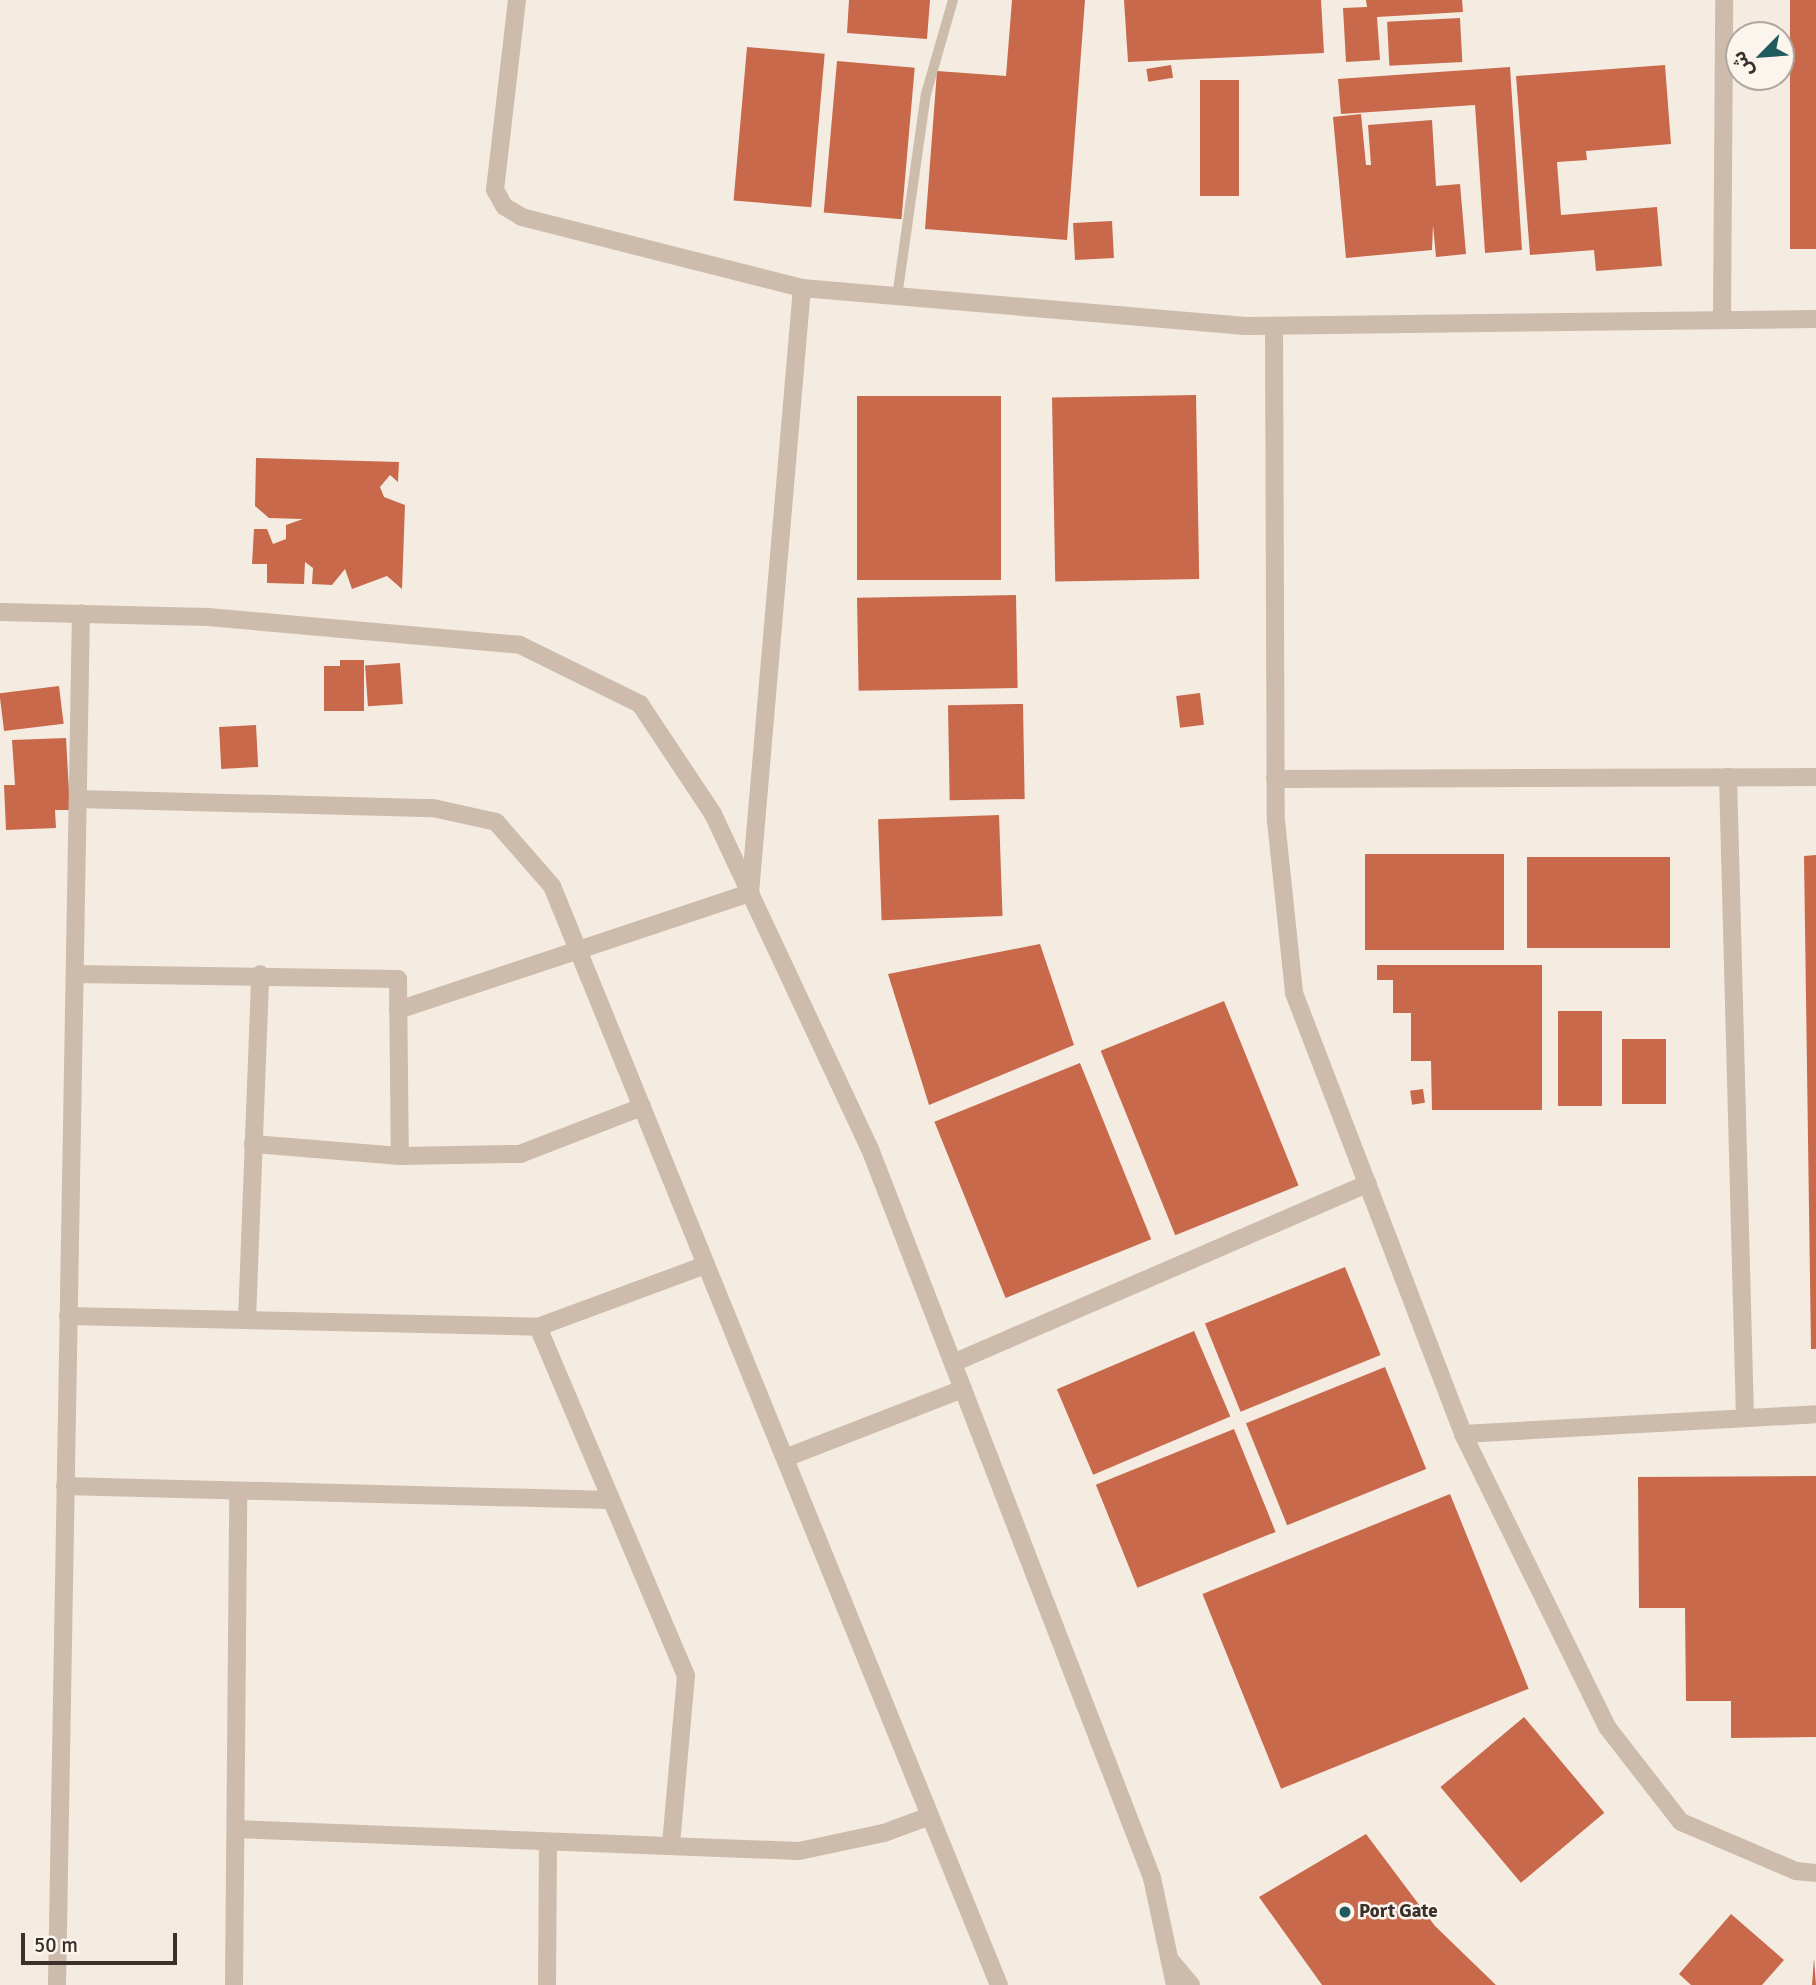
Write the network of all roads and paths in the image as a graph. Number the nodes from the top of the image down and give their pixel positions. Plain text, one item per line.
1 (517, 0) edge
2 (953, 0) edge
3 (1724, 0) edge
4 (802, 288) junction
5 (897, 297) junction
6 (1722, 319) junction
7 (1816, 319) edge
8 (1274, 326) junction
9 (0, 612) edge
10 (81, 613) junction
11 (1816, 777) edge
12 (1728, 778) junction
13 (1275, 779) junction
14 (78, 799) junction
15 (750, 893) junction
16 (578, 951) junction
17 (75, 974) junction
18 (260, 974) junction
19 (398, 1010) junction
20 (642, 1107) junction
21 (253, 1144) junction
22 (400, 1156) junction
23 (1368, 1183) junction
24 (706, 1265) junction
25 (68, 1316) junction
26 (247, 1321) junction
27 (538, 1327) junction
28 (953, 1363) junction
29 (963, 1389) junction
30 (1816, 1414) edge
31 (1745, 1418) junction
32 (1463, 1434) junction
33 (785, 1458) junction
34 (65, 1486) junction
35 (238, 1495) junction
36 (611, 1500) junction
37 (930, 1815) junction
38 (236, 1829) junction
39 (671, 1843) junction
40 (548, 1844) junction
41 (1816, 1873) edge
42 (1170, 1960) junction
43 (57, 1985) edge
44 (234, 1985) edge
45 (547, 1985) edge
46 (999, 1985) edge
47 (1175, 1985) edge
48 (1191, 1985) edge

1 - 4 street
2 - 5 lane
3 - 6 street
4 - 5 street
4 - 15 street
5 - 8 street
6 - 7 street
6 - 8 street
8 - 13 street
9 - 10 street
10 - 14 street
10 - 15 street
11 - 12 street
12 - 13 street
12 - 31 street
13 - 23 street
14 - 16 street
14 - 17 street
15 - 16 street
15 - 28 street
16 - 19 street
16 - 20 street
17 - 18 street
17 - 25 street
18 - 19 street
18 - 21 street
19 - 22 street
20 - 22 street
20 - 24 street
21 - 22 street
21 - 26 street
23 - 28 street
23 - 32 street
24 - 27 street
24 - 33 street
25 - 26 street
25 - 34 street
26 - 27 street
27 - 36 street
28 - 29 street
29 - 33 street
29 - 42 street
30 - 31 street
31 - 32 street
32 - 41 street
33 - 37 street
34 - 35 street
34 - 43 street
35 - 36 street
35 - 38 street
36 - 39 street
37 - 39 street
37 - 46 street
38 - 40 street
38 - 44 street
39 - 40 street
40 - 45 street
42 - 47 street
42 - 48 street

